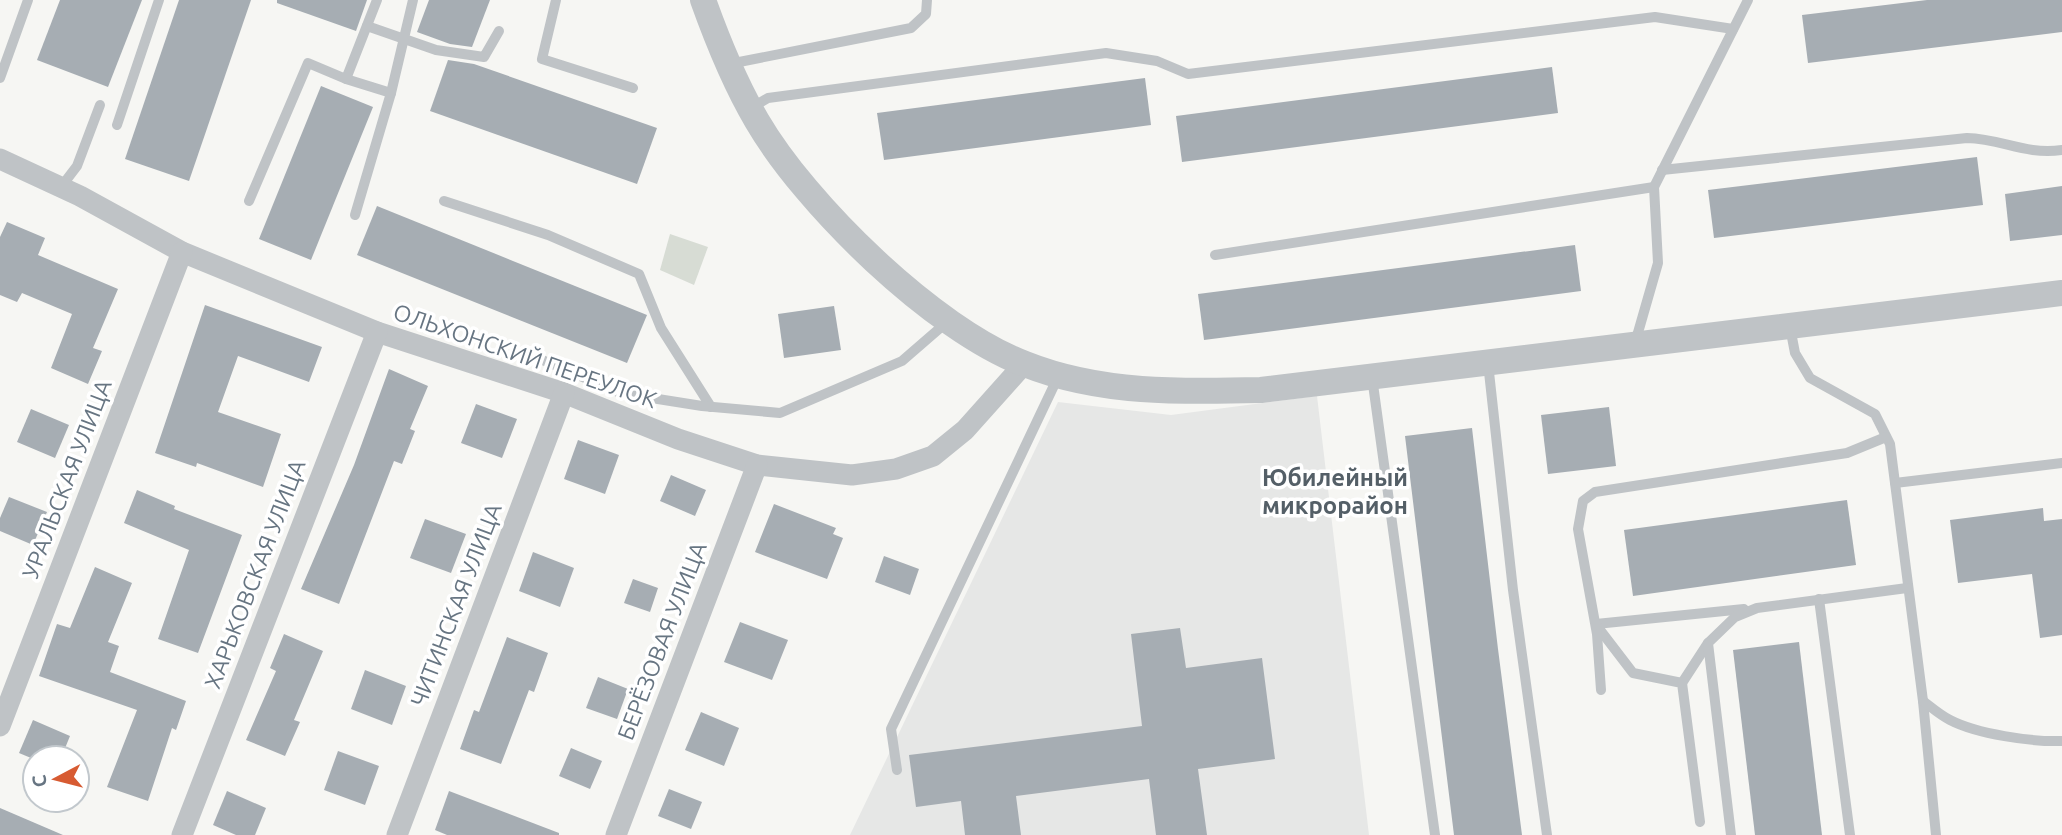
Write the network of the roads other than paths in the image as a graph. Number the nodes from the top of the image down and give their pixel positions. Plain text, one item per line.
1 (29, 0) edge
2 (159, 0) edge
3 (377, 0) edge
4 (413, 0) edge
5 (556, 0) edge
6 (703, 0) edge
7 (927, 0) edge
8 (1748, 0) edge
9 (367, 26) junction
10 (1733, 29) junction
11 (499, 31) dead end
12 (404, 40) junction
13 (726, 65) junction
14 (0, 78) edge
15 (346, 79) junction
16 (633, 88) dead end
17 (391, 93) junction
18 (100, 105) dead end
19 (751, 108) junction
20 (117, 125) dead end
21 (2062, 150) edge
22 (1, 161) edge
23 (1662, 170) junction
24 (61, 187) junction
25 (1654, 187) junction
26 (249, 201) dead end
27 (444, 201) dead end
28 (355, 215) dead end
29 (182, 252) junction
30 (1215, 255) dead end
31 (2062, 293) edge
32 (949, 320) junction
33 (1790, 327) junction
34 (377, 332) junction
35 (1634, 346) junction
36 (533, 356) dead end
37 (1488, 363) junction
38 (1024, 364) junction
39 (1059, 374) junction
40 (1372, 377) junction
41 (564, 393) junction
42 (711, 407) junction
43 (1886, 437) junction
44 (2062, 463) edge
45 (757, 465) junction
46 (1895, 483) junction
47 (1907, 588) junction
48 (1819, 599) junction
49 (1757, 608) junction
50 (1596, 624) junction
51 (1708, 643) junction
52 (1682, 683) junction
53 (1601, 690) dead end
54 (1923, 701) junction
55 (0, 726) edge
56 (2062, 741) edge
57 (897, 770) dead end
58 (1700, 822) dead end
59 (182, 835) edge
60 (397, 835) edge
61 (616, 835) edge
62 (1435, 835) edge
63 (1547, 835) edge
64 (1731, 835) edge
65 (1850, 835) edge
66 (1936, 835) edge

1 - 14 lane
2 - 20 lane
3 - 9 lane
4 - 12 lane
5 - 16 lane
6 - 13 street
7 - 13 lane
8 - 10 lane
9 - 12 lane
9 - 15 lane
10 - 19 lane
10 - 23 lane
11 - 12 lane
12 - 17 lane
13 - 19 street
15 - 17 lane
15 - 26 lane
17 - 28 lane
18 - 24 lane
19 - 32 street
21 - 23 lane
22 - 24 street, ОЛЬХОНСКИЙ ПЕРЕУЛОК
23 - 25 lane
24 - 29 street, ОЛЬХОНСКИЙ ПЕРЕУЛОК
25 - 30 lane
25 - 35 lane
27 - 42 lane
29 - 34 street, ОЛЬХОНСКИЙ ПЕРЕУЛОК
29 - 55 street, УРАЛЬСКАЯ УЛИЦА
31 - 33 street
32 - 38 street
32 - 42 lane
33 - 35 street
33 - 43 lane
34 - 41 street, ОЛЬХОНСКИЙ ПЕРЕУЛОК
34 - 59 street, ХАРЬКОВСКАЯ УЛИЦА
35 - 37 street
36 - 42 lane
37 - 40 street
37 - 63 lane
38 - 39 street
38 - 45 street, ОЛЬХОНСКИЙ ПЕРЕУЛОК
39 - 40 street
39 - 57 lane
40 - 62 lane
41 - 45 street, ОЛЬХОНСКИЙ ПЕРЕУЛОК
41 - 60 street, ЧИТИНСКАЯ УЛИЦА
43 - 46 lane
43 - 50 lane
44 - 46 lane
45 - 61 street, БЕРЁЗОВАЯ УЛИЦА
46 - 47 lane
47 - 48 lane
47 - 54 lane
48 - 49 lane
48 - 65 lane
49 - 50 lane
49 - 51 lane
50 - 52 lane
50 - 53 lane
51 - 52 lane
51 - 64 lane
52 - 58 lane
54 - 56 lane
54 - 66 lane

